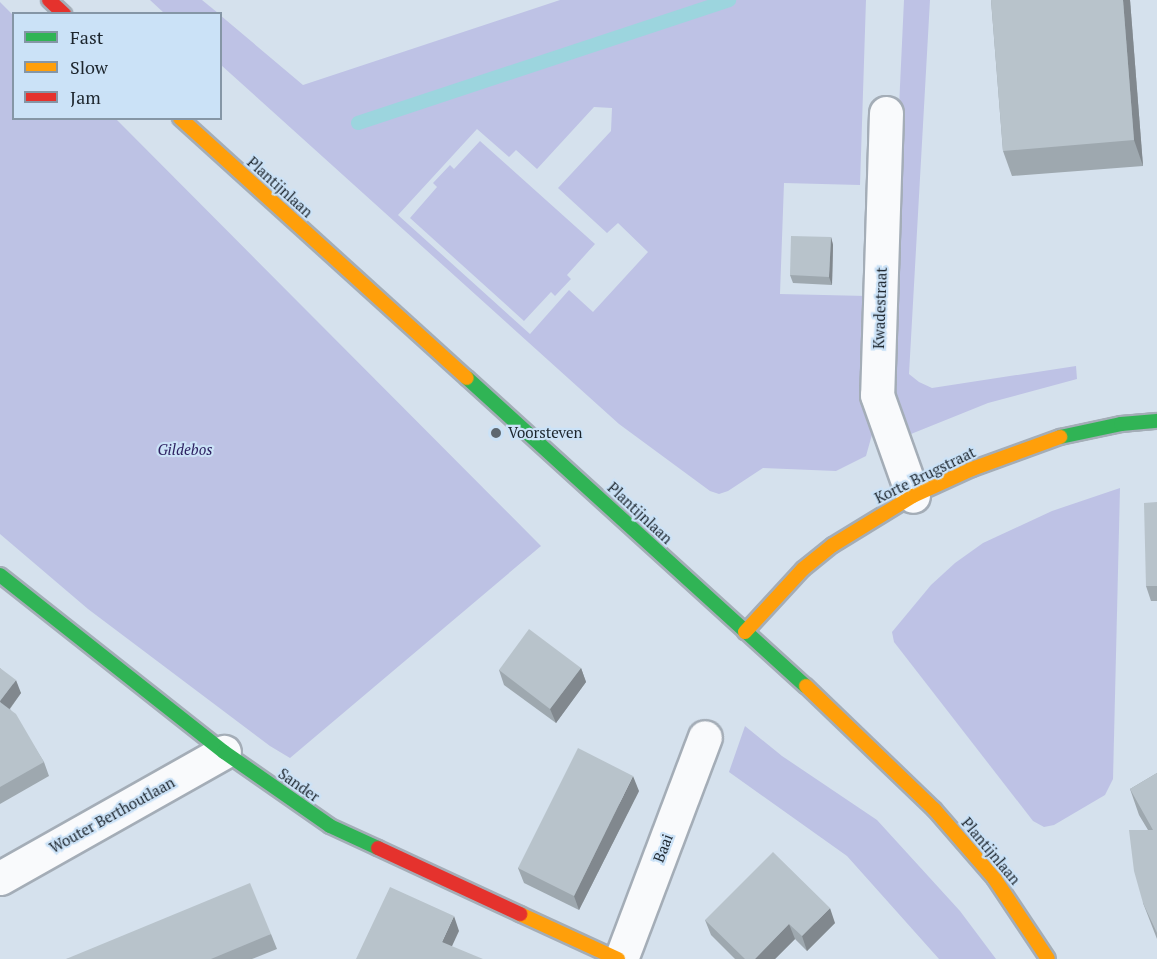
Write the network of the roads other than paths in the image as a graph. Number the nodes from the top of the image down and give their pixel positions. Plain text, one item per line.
1 (49, 0) edge
2 (62, 12) edge
3 (886, 113) dead end
4 (182, 120) edge
5 (1157, 422) edge
6 (913, 496) junction
7 (0, 575) edge
8 (745, 632) junction
9 (705, 736) dead end
10 (224, 752) junction
11 (0, 878) edge
12 (619, 959) edge
13 (1048, 959) edge

1 - 2 main road
3 - 6 street, Kwadestraat
4 - 8 main road, Plantijnlaan
5 - 6 main road, Korte Brugstraat
6 - 8 main road, Korte Brugstraat
7 - 10 main road, Sander
8 - 13 main road, Plantijnlaan
9 - 12 street, Baai
10 - 11 street, Wouter Berthoutlaan
10 - 12 main road, Sander

